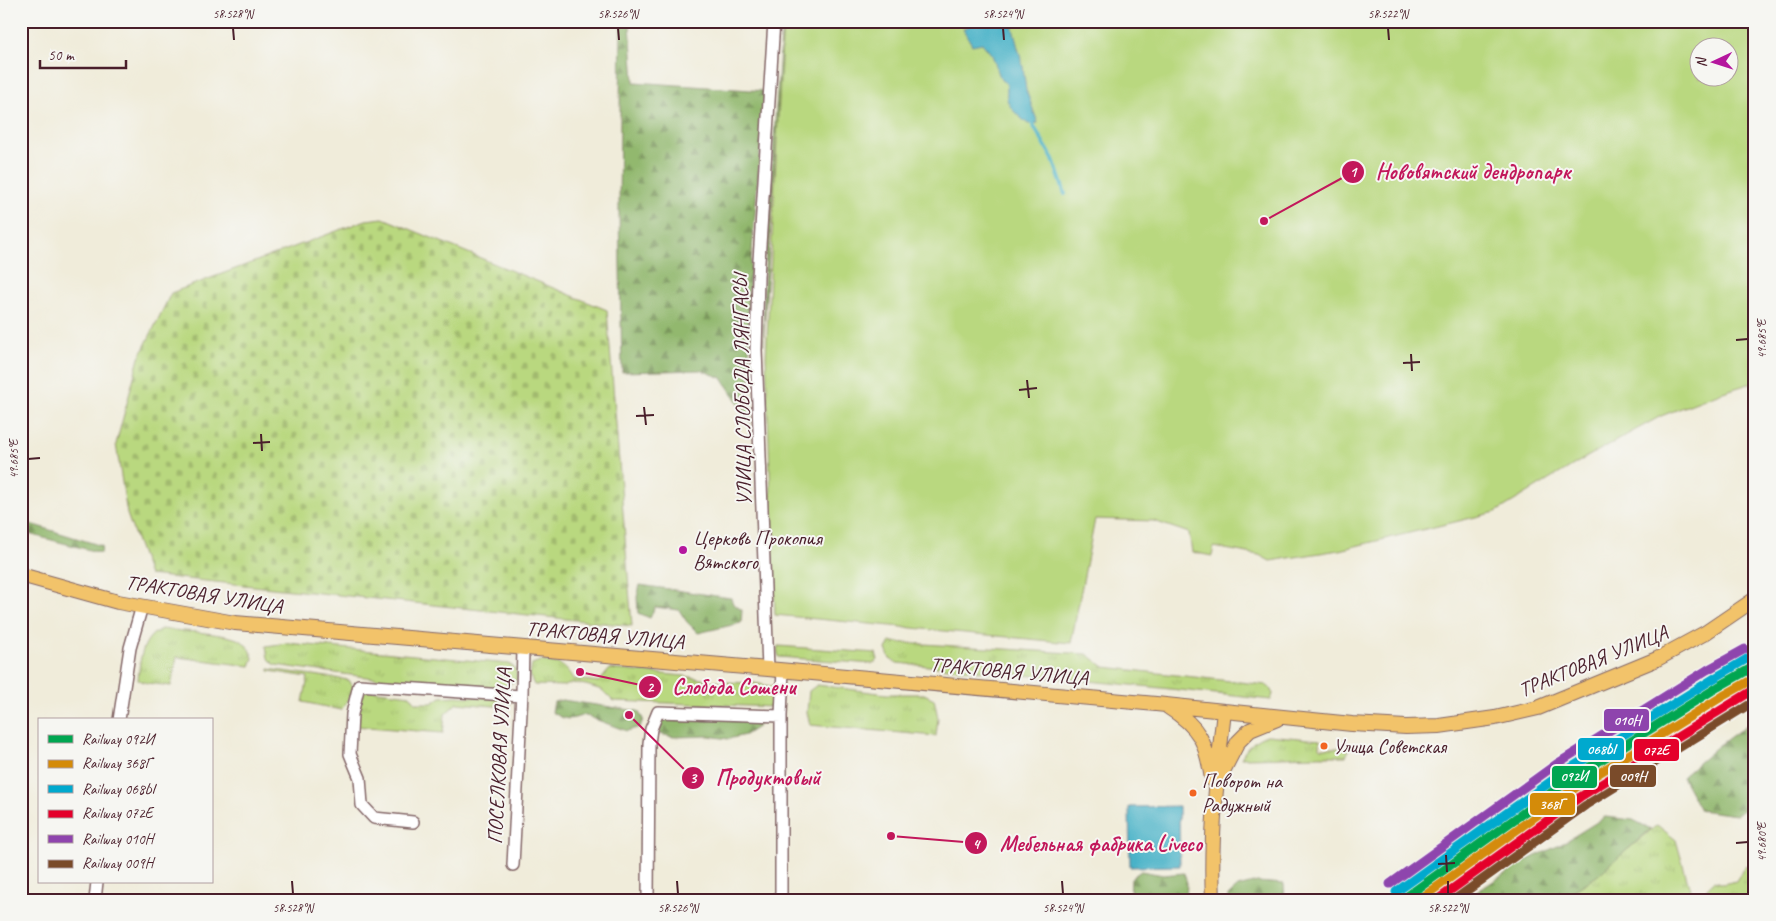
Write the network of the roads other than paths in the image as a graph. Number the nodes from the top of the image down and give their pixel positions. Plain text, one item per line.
1 (774, 21) edge
2 (21, 576) edge
3 (1755, 599) edge
4 (142, 606) junction
5 (522, 649) junction
6 (768, 669) junction
7 (783, 670) junction
8 (522, 696) junction
9 (1164, 705) junction
10 (1224, 712) junction
11 (781, 716) junction
12 (1280, 717) junction
13 (119, 718) edge
14 (1215, 794) junction
15 (413, 822) dead end
16 (513, 865) dead end
17 (97, 884) edge
18 (95, 900) edge
19 (648, 900) edge
20 (781, 900) edge
21 (1213, 900) edge

1 - 6 street, УЛИЦА СЛОБОДА ЛЯНГАСЫ
2 - 4 main road, ТРАКТОВАЯ УЛИЦА
3 - 12 main road, ТРАКТОВАЯ УЛИЦА
4 - 5 main road, ТРАКТОВАЯ УЛИЦА
4 - 13 street
5 - 6 main road, ТРАКТОВАЯ УЛИЦА
5 - 8 street, ПОСЕЛКОВАЯ УЛИЦА
6 - 7 main road, ТРАКТОВАЯ УЛИЦА
7 - 9 main road, ТРАКТОВАЯ УЛИЦА
7 - 11 street
8 - 15 street
8 - 16 street, ПОСЕЛКОВАЯ УЛИЦА
9 - 10 main road, ТРАКТОВАЯ УЛИЦА
9 - 14 main road
10 - 12 main road, ТРАКТОВАЯ УЛИЦА
10 - 14 main road
11 - 19 street
11 - 20 street
12 - 14 main road
14 - 21 main road
17 - 18 street

